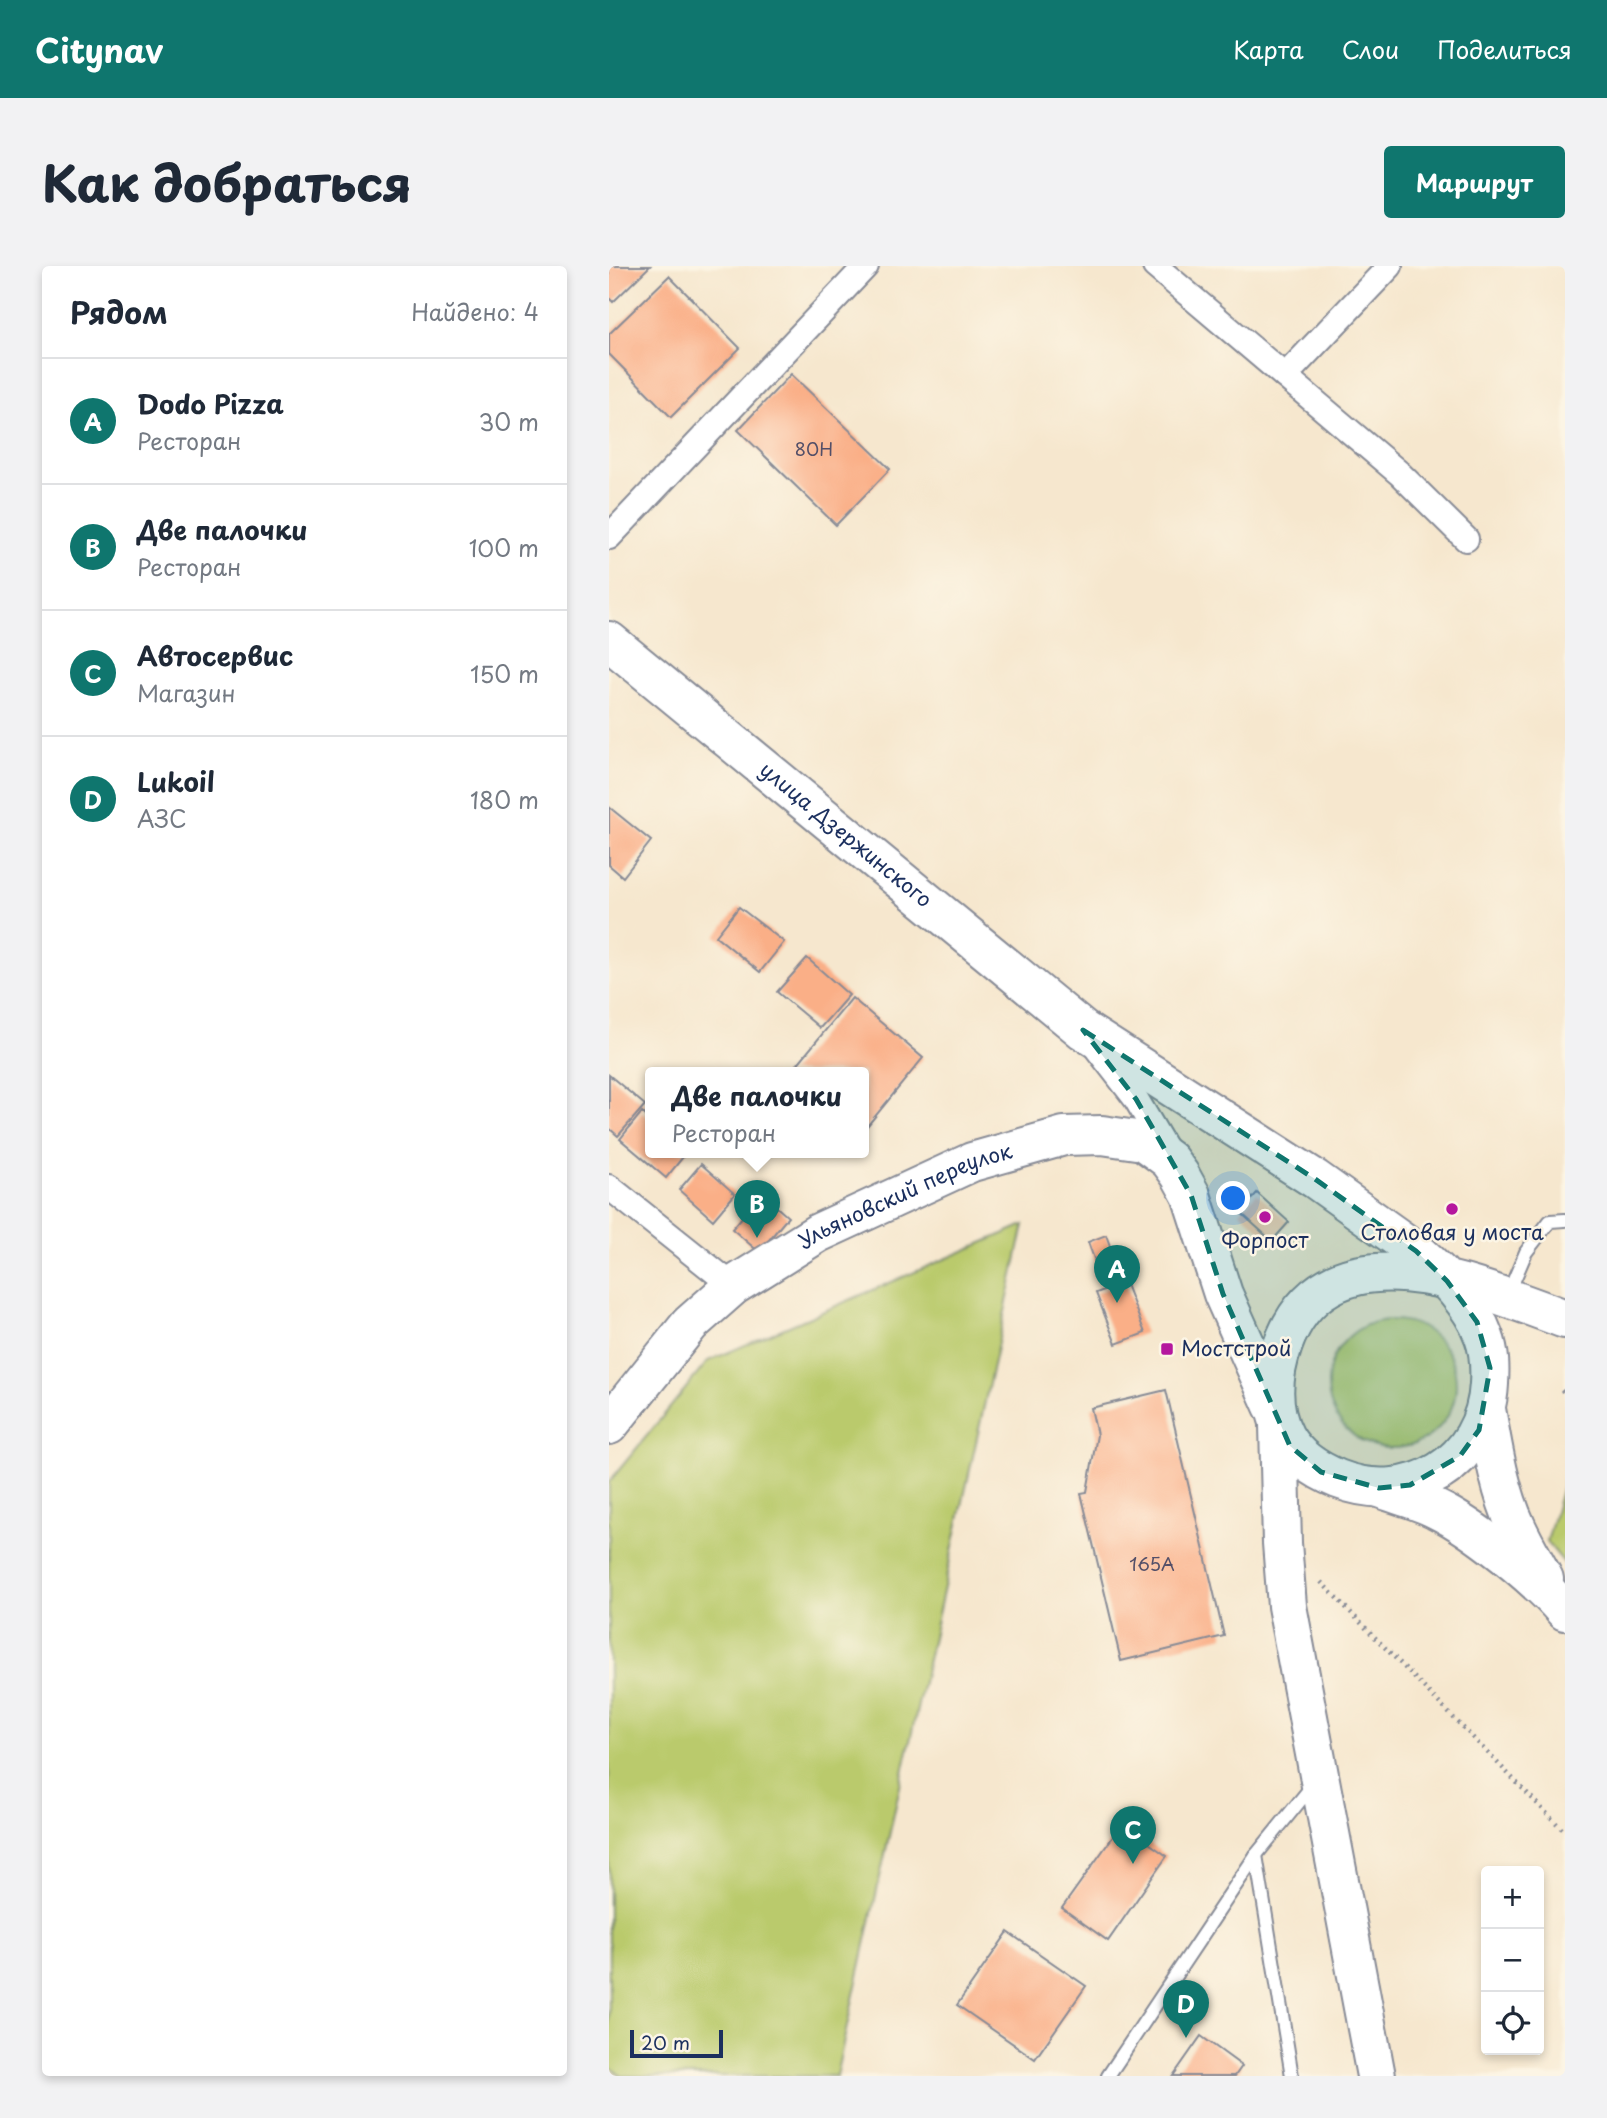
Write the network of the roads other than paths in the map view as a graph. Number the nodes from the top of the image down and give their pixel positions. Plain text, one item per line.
1 (866, 266) edge
2 (1155, 266) edge
3 (1390, 266) edge
4 (1285, 376) junction
5 (609, 537) edge
6 (1466, 539) dead end
7 (609, 641) edge
8 (1083, 1030) junction
9 (1180, 1175) junction
10 (609, 1186) edge
11 (1565, 1220) edge
12 (1447, 1280) junction
13 (733, 1286) junction
14 (1506, 1297) junction
15 (1565, 1319) edge
16 (1486, 1409) junction
17 (1277, 1417) junction
18 (609, 1425) edge
19 (1380, 1488) junction
20 (1560, 1605) edge
21 (1319, 1777) junction
22 (1256, 1855) junction
23 (1108, 2076) edge
24 (1293, 2076) edge
25 (1376, 2076) edge

1 - 5 street
2 - 4 street
3 - 4 street
4 - 6 street
7 - 8 main road, улица Дзержинского
8 - 9 street
8 - 12 main road, улица Дзержинского
9 - 13 main road, Ульяновский переулок
9 - 17 main road
10 - 13 street
11 - 14 lane
12 - 14 main road
12 - 16 main road
12 - 17 main road
13 - 18 main road, Ульяновский переулок
14 - 15 main road
16 - 19 main road
16 - 20 main road
17 - 19 main road
17 - 21 main road
19 - 20 main road
21 - 22 lane
21 - 25 main road
22 - 23 lane
22 - 24 lane

